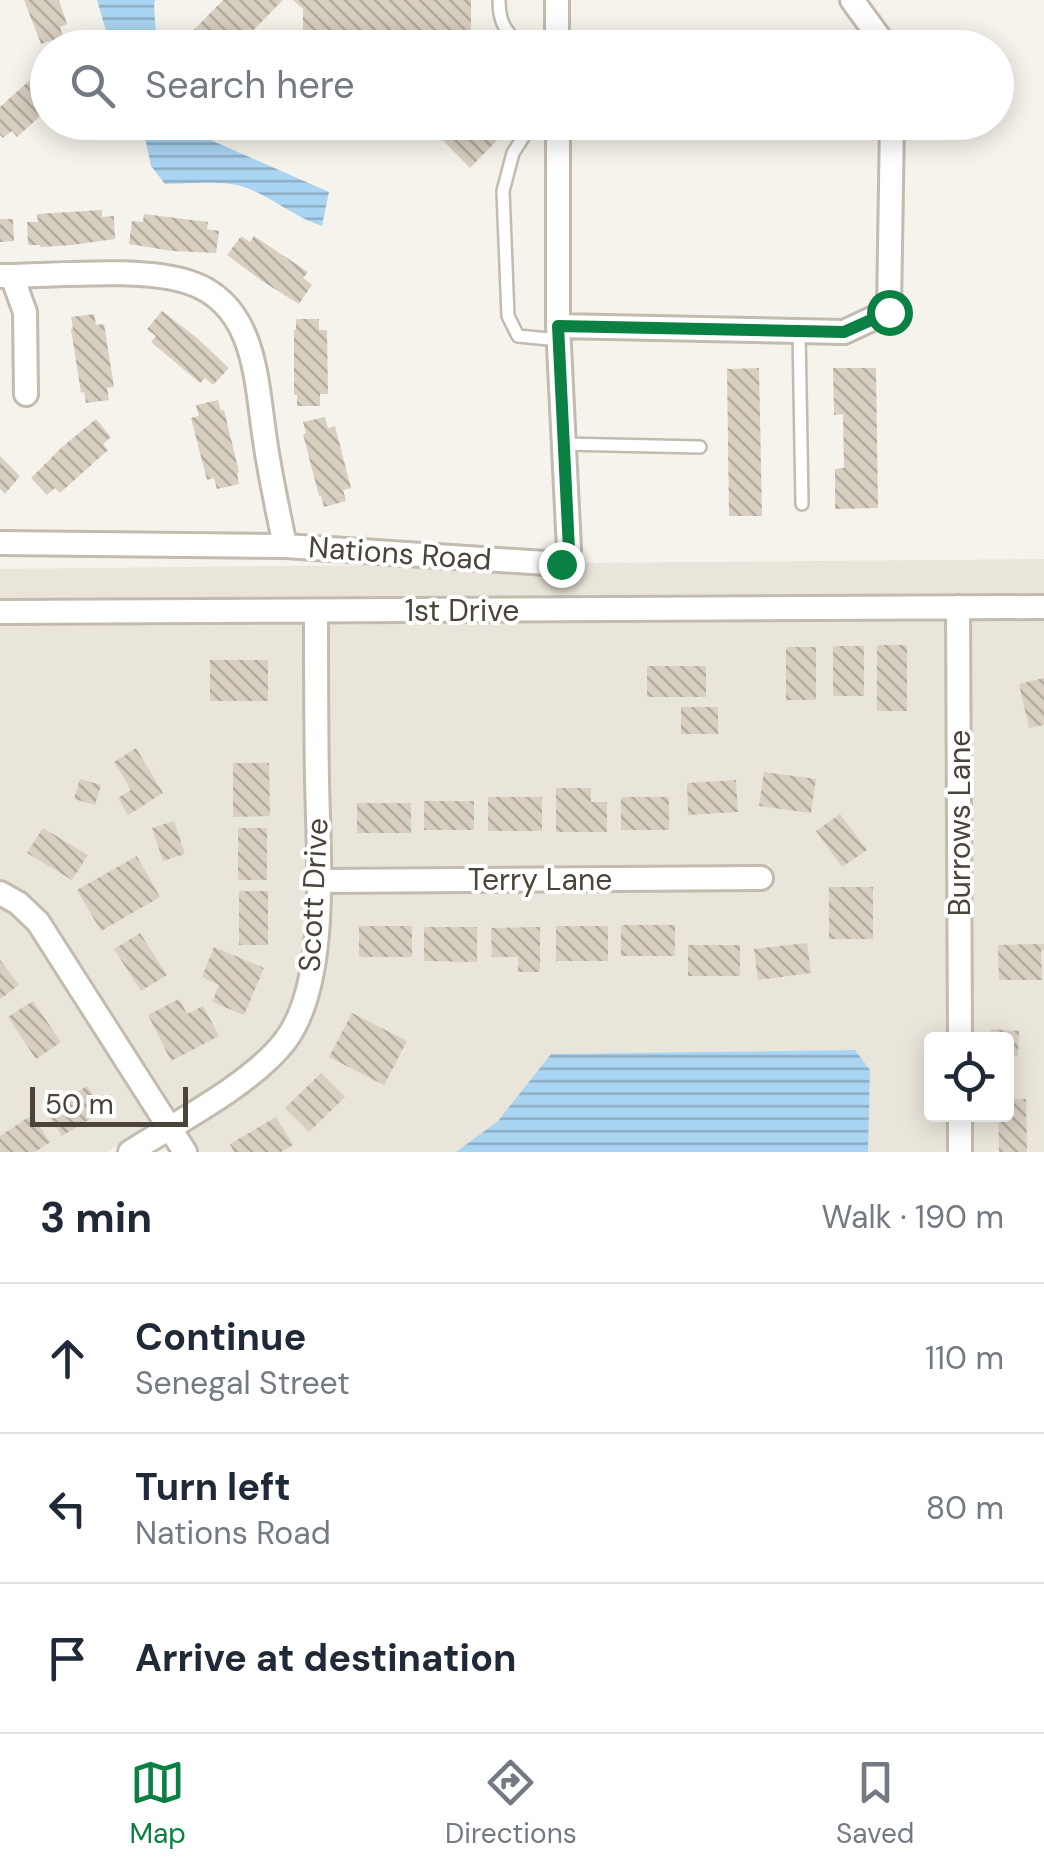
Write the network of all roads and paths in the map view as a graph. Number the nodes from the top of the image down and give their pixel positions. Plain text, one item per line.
1 (499, 0) edge
2 (557, 0) edge
3 (852, 0) edge
4 (506, 30) edge
5 (558, 30) edge
6 (874, 30) edge
7 (522, 140) edge
8 (558, 140) edge
9 (892, 140) edge
10 (6, 276) edge
11 (800, 332) junction
12 (558, 333) junction
13 (26, 394) dead end
14 (564, 444) junction
15 (700, 447) dead end
16 (802, 504) dead end
17 (0, 543) edge
18 (285, 546) junction
19 (958, 608) junction
20 (1044, 608) edge
21 (316, 611) junction
22 (0, 612) edge
23 (761, 878) dead end
24 (318, 881) junction
25 (0, 893) edge
26 (960, 1032) edge
27 (960, 1122) edge
28 (170, 1127) junction
29 (130, 1152) edge
30 (186, 1152) edge
31 (960, 1152) edge

1 - 4 lane
2 - 5 street
3 - 6 street
7 - 12 lane
8 - 12 street, Nations Road
9 - 11 street
10 - 13 street
10 - 18 street
11 - 12 street
11 - 16 lane
12 - 14 street, Nations Road
14 - 15 lane
14 - 18 street, Nations Road
17 - 18 street, Nations Road
19 - 20 street, 1st Drive
19 - 21 street, 1st Drive
19 - 26 street, Burrows Lane
21 - 22 street, 1st Drive
21 - 24 street, Scott Drive
23 - 24 street, Terry Lane
24 - 28 street, Scott Drive
25 - 28 street
27 - 31 street
28 - 29 street, Scott Drive
28 - 30 street

